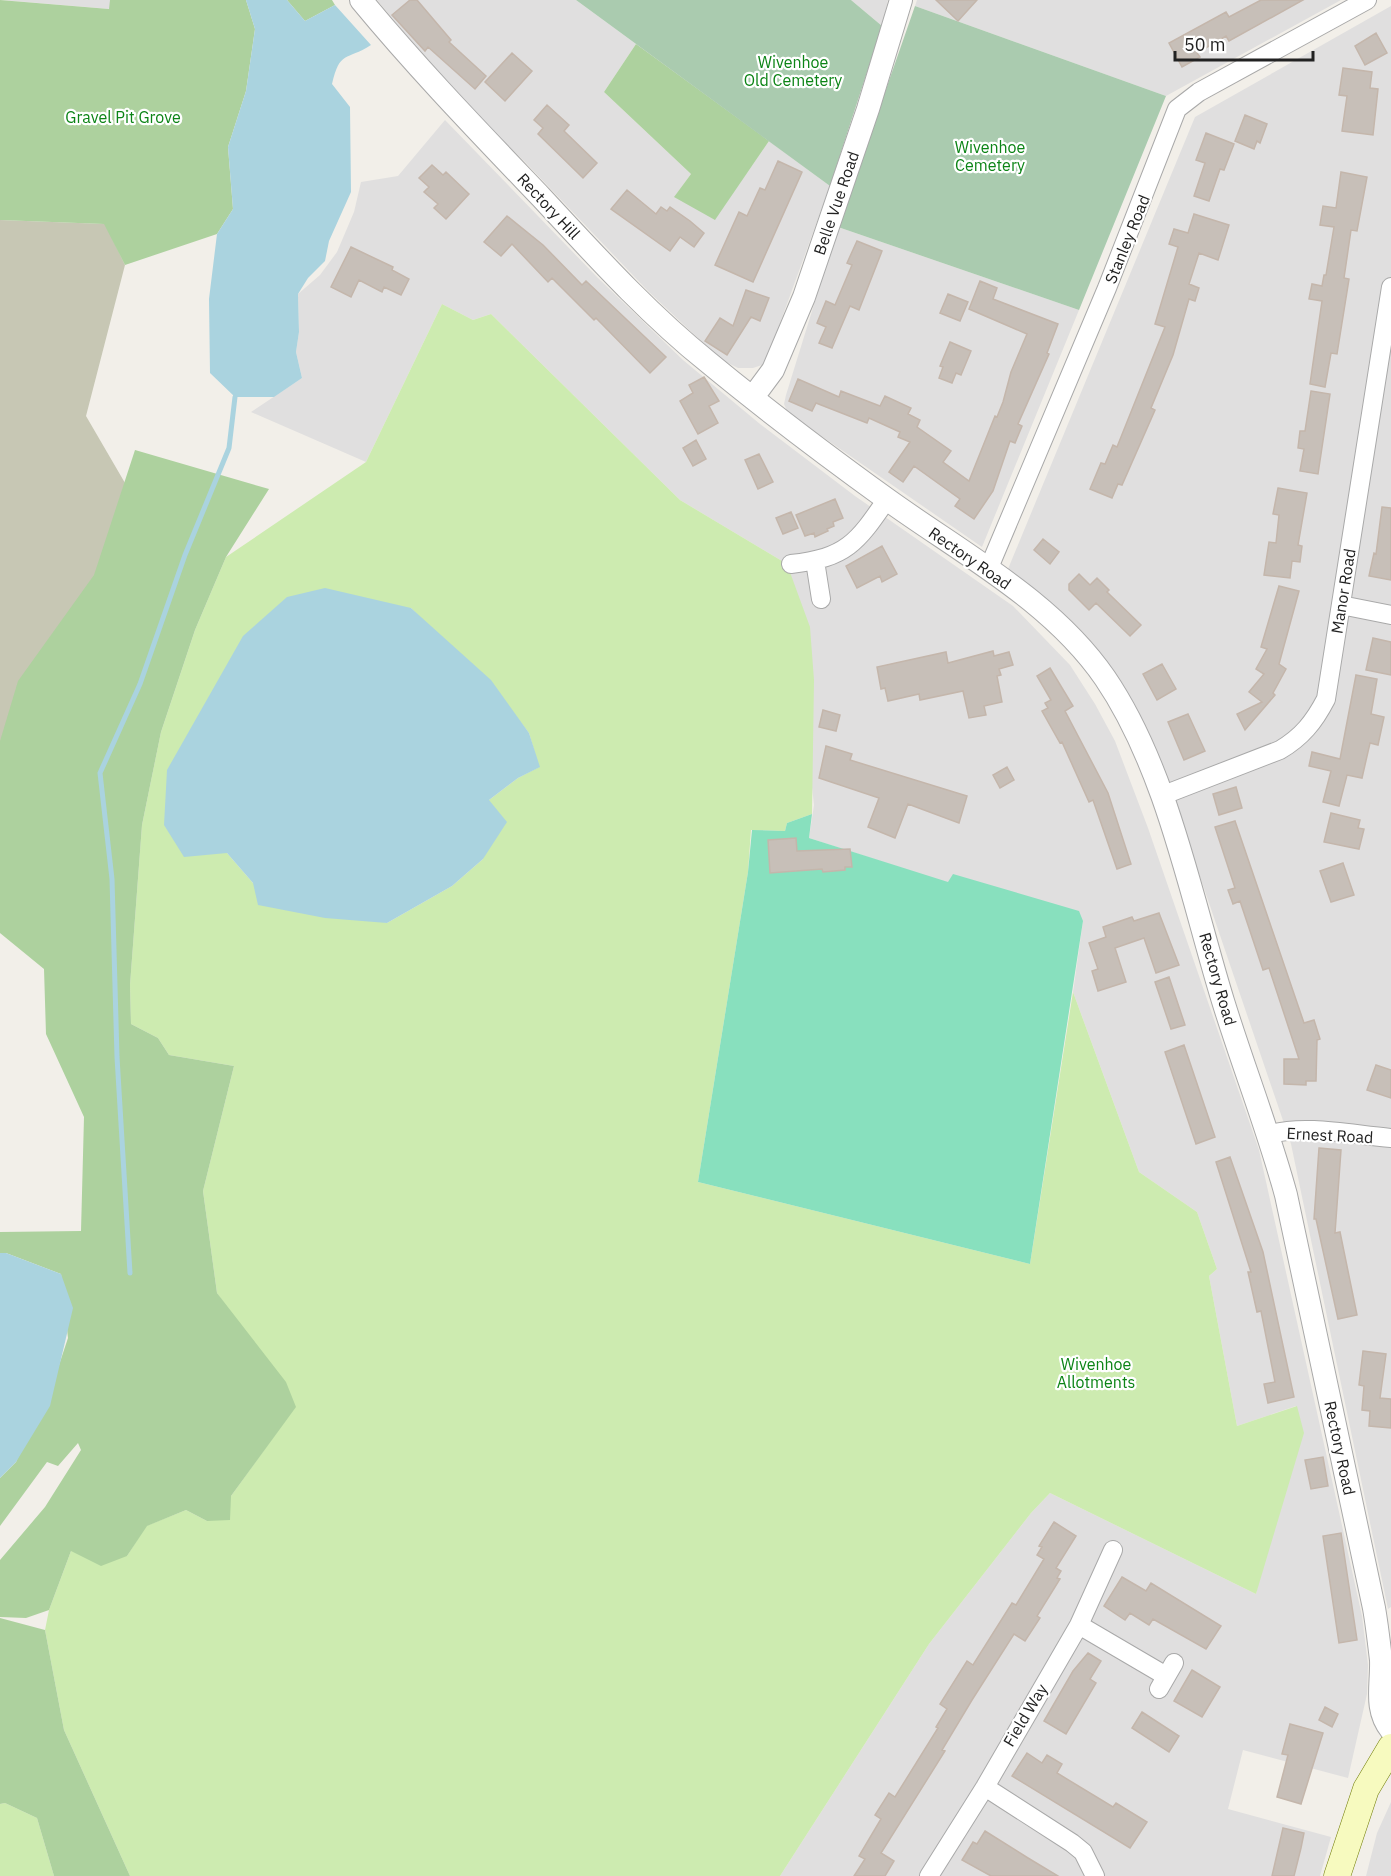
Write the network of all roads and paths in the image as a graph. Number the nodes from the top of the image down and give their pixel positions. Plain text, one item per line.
1 (362, 0) edge
2 (901, 0) edge
3 (1367, 0) edge
4 (1391, 286) edge
5 (753, 397) junction
6 (887, 499) junction
7 (815, 561) junction
8 (791, 564) dead end
9 (988, 570) junction
10 (821, 599) dead end
11 (1341, 605) junction
12 (1391, 615) edge
13 (1161, 796) junction
14 (1270, 1134) junction
15 (1391, 1138) edge
16 (1113, 1550) dead end
17 (1079, 1625) junction
18 (1166, 1676) dead end
19 (1391, 1730) edge
20 (1391, 1747) edge
21 (985, 1787) junction
22 (929, 1876) edge
23 (1095, 1876) edge
24 (1336, 1876) edge

1 - 5 street, Rectory Hill
2 - 5 street, Belle Vue Road
3 - 9 street, Stanley Road
4 - 11 street, Manor Road
5 - 6 street, Rectory Road
6 - 7 street
6 - 9 street, Rectory Road
7 - 8 street
7 - 10 street
9 - 13 street, Rectory Road
11 - 12 street
11 - 13 street, Manor Road
13 - 14 street, Rectory Road
14 - 15 street, Ernest Road
14 - 19 street, Rectory Road
16 - 17 street, Field Way
17 - 18 street
17 - 21 street, Field Way
20 - 24 main road
21 - 22 street, Field Way
21 - 23 street

